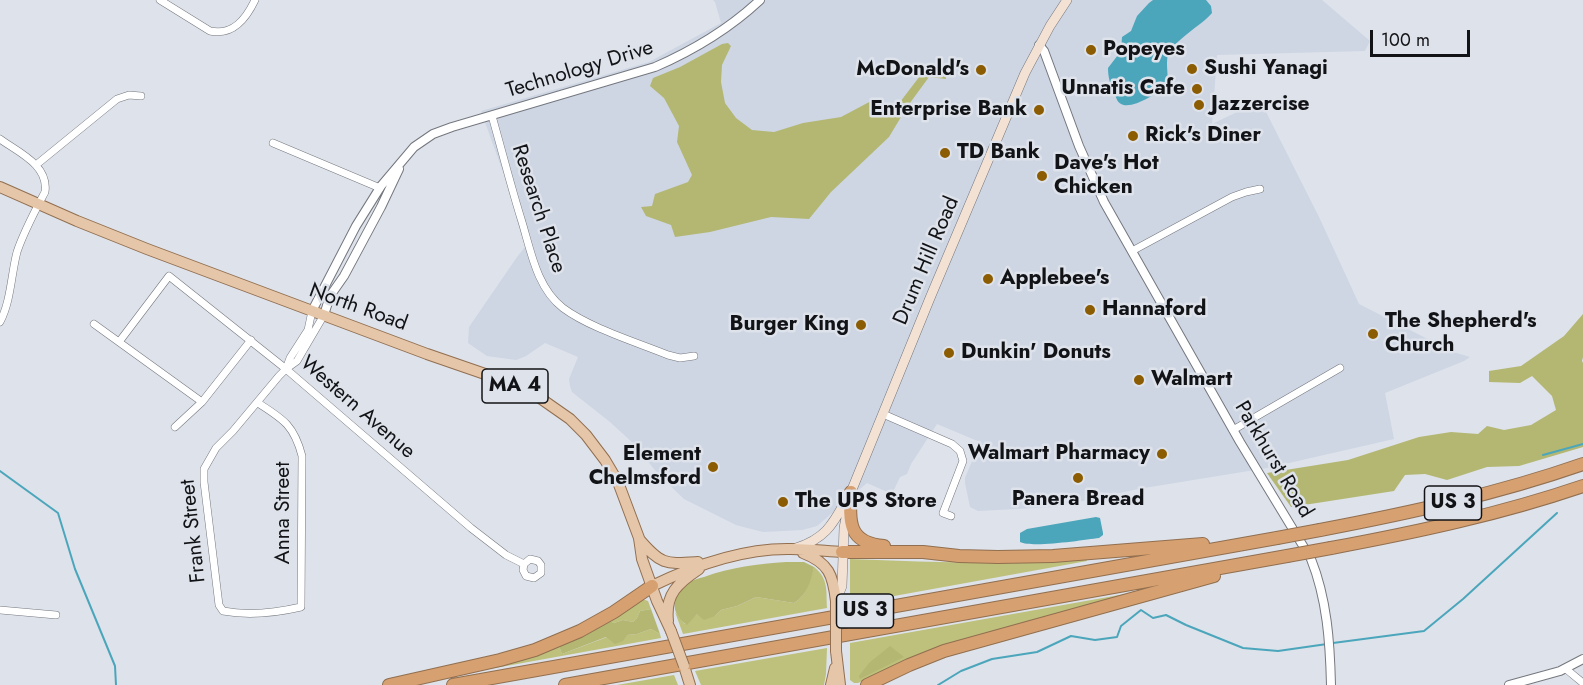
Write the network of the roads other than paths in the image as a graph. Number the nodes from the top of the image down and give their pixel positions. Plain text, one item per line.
1 (160, 0) edge
2 (255, 0) edge
3 (760, 0) edge
4 (1067, 0) edge
5 (1039, 45) junction
6 (1028, 66) junction
7 (1052, 72) junction
8 (141, 96) dead end
9 (492, 116) junction
10 (0, 139) edge
11 (273, 143) dead end
12 (404, 158) junction
13 (36, 165) junction
14 (0, 187) edge
15 (380, 188) junction
16 (1260, 189) dead end
17 (39, 204) junction
18 (1132, 251) junction
19 (312, 311) junction
20 (324, 315) junction
21 (0, 322) edge
22 (94, 324) dead end
23 (251, 340) junction
24 (119, 342) junction
25 (694, 356) dead end
26 (1340, 368) dead end
27 (286, 369) junction
28 (202, 402) junction
29 (258, 403) junction
30 (883, 414) junction
31 (175, 427) dead end
32 (1233, 430) junction
33 (1583, 464) edge
34 (1583, 486) edge
35 (851, 492) junction
36 (951, 516) dead end
37 (639, 538) junction
38 (1277, 538) junction
39 (791, 549) junction
40 (909, 551) junction
41 (842, 552) junction
42 (1287, 556) junction
43 (711, 561) junction
44 (524, 564) dead end
45 (652, 586) junction
46 (836, 601) junction
47 (0, 610) edge
48 (223, 611) joint
49 (56, 615) dead end
50 (670, 628) junction
51 (836, 656) junction
52 (1583, 659) edge
53 (1566, 669) junction
54 (689, 681) edge
55 (1583, 683) edge
56 (389, 685) edge
57 (453, 685) edge
58 (565, 685) edge
59 (831, 685) edge
60 (840, 685) edge
61 (867, 685) edge
62 (1331, 685) edge
63 (1509, 685) edge

1 - 2 street
3 - 9 street, Technology Drive
4 - 5 main road, Drum Hill Road
5 - 6 main road, Drum Hill Road
5 - 7 street, Parkhurst Road
6 - 7 street
6 - 30 main road, Drum Hill Road
7 - 18 street, Parkhurst Road
8 - 13 street
9 - 12 street, Technology Drive
9 - 25 street, Research Place
10 - 13 street
11 - 15 street
12 - 15 street, Technology Drive
12 - 20 street, Technology Drive
13 - 17 street
14 - 17 main road, North Road / MA 4
15 - 19 street, Technology Drive
16 - 18 street
17 - 19 main road, North Road / MA 4
17 - 21 street
18 - 32 street, Parkhurst Road
19 - 20 main road, North Road / MA 4
19 - 27 street, Frank Street
20 - 27 street, Frank Street
20 - 37 main road, North Road / MA 4
22 - 24 street
23 - 24 street, Western Avenue
23 - 27 street, Western Avenue
23 - 28 street
24 - 28 street
26 - 32 street
27 - 29 street, Frank Street
27 - 44 street, Western Avenue
28 - 31 street
29 - 48 street, Frank Street
29 - 48 street, Anna Street
30 - 35 main road, Drum Hill Road
30 - 36 street
32 - 62 street, Parkhurst Road
33 - 38 highway, US 3, bridge
34 - 42 highway, US 3, bridge
35 - 39 main road, Drum Hill Road
35 - 40 highway
35 - 41 main road, Drum Hill Road
37 - 43 main road, North Road / MA 4
37 - 45 main road, North Road / MA 4
38 - 40 highway
38 - 57 highway, US 3
39 - 41 main road
39 - 43 main road, MA 4
39 - 46 main road, MA 4
40 - 41 highway
41 - 46 main road, Drum Hill Road
42 - 58 highway, US 3
42 - 61 highway
43 - 45 main road
43 - 50 main road
45 - 50 main road, MA 4
45 - 56 highway
46 - 51 main road, MA 4, bridge
47 - 49 street
50 - 54 main road, MA 4, bridge
51 - 59 main road
51 - 60 main road, MA 4
52 - 53 street
53 - 55 street
53 - 63 street

